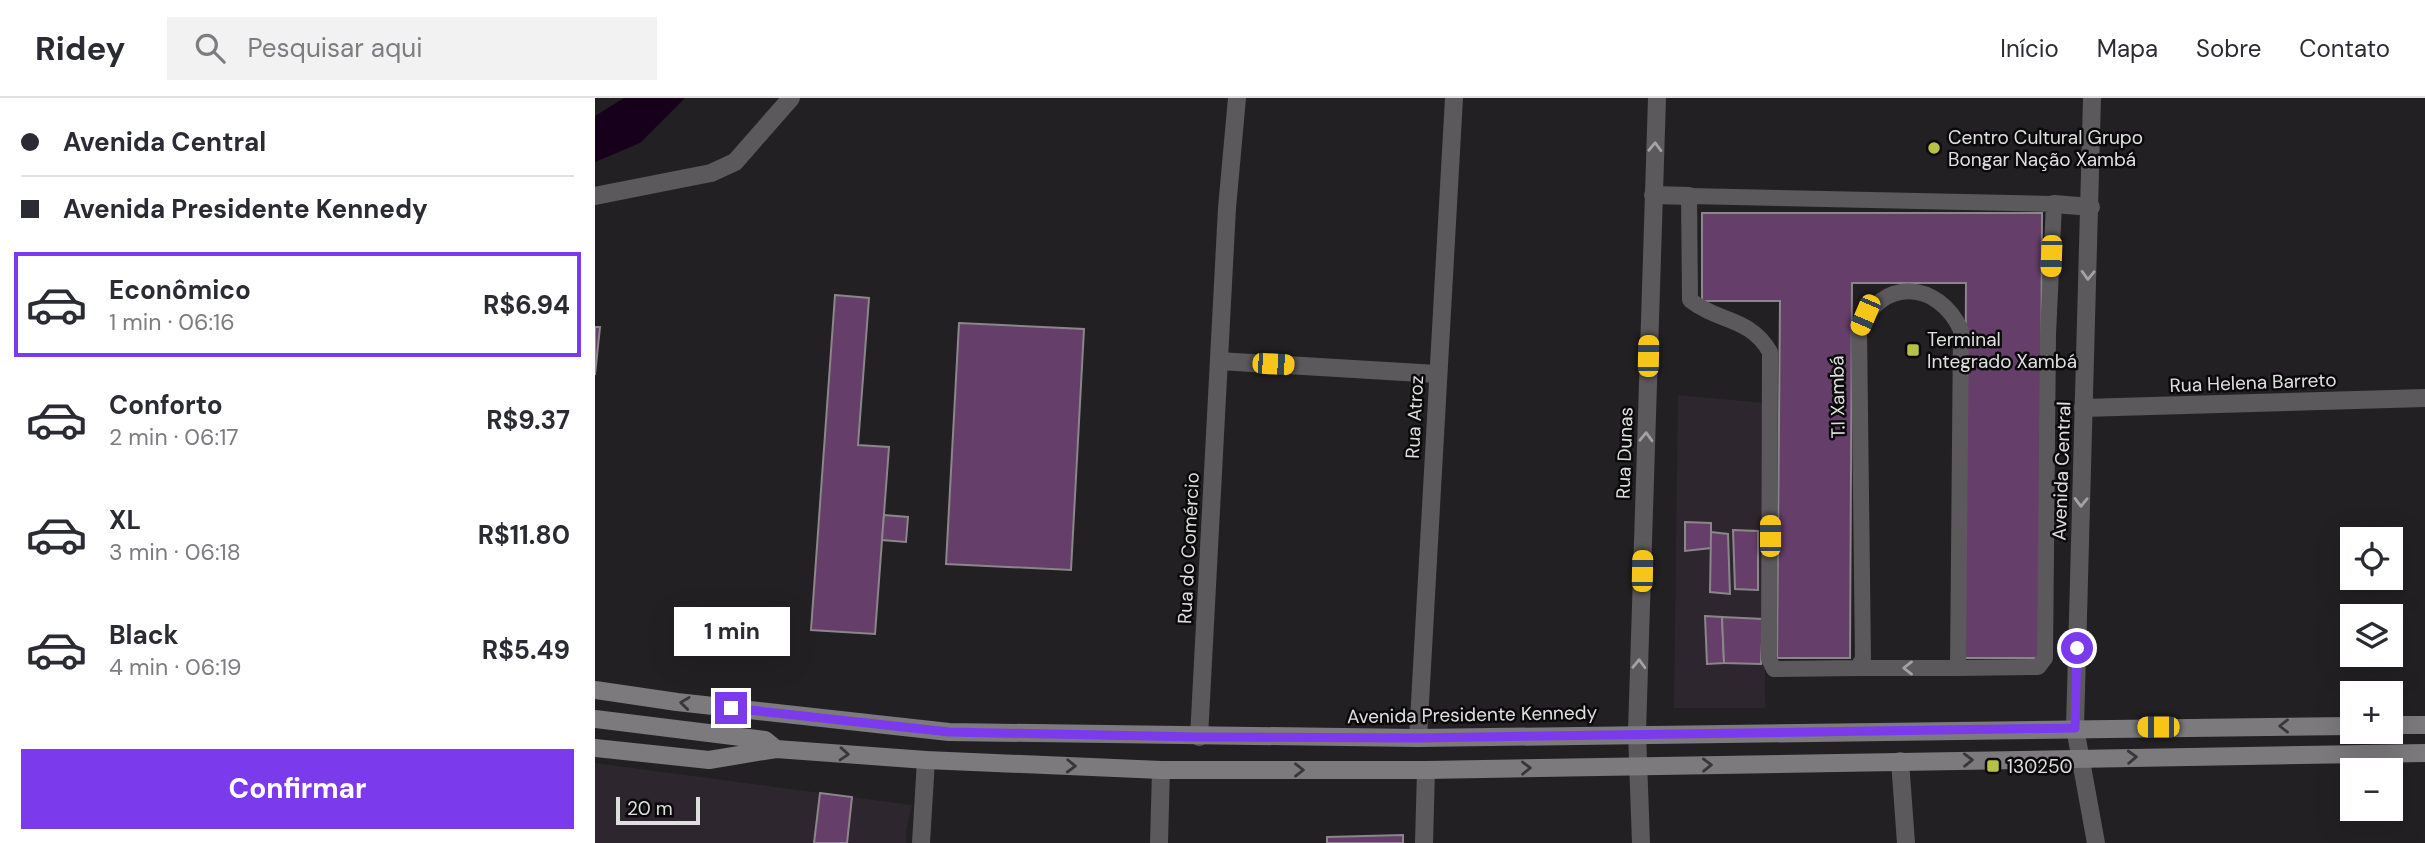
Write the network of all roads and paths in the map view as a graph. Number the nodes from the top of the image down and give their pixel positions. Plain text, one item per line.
1 (791, 98) edge
2 (1237, 98) edge
3 (1454, 98) edge
4 (1657, 98) edge
5 (2092, 98) edge
6 (1653, 195) junction
7 (595, 196) edge
8 (1689, 196) junction
9 (2054, 204) junction
10 (2091, 206) junction
11 (1219, 361) junction
12 (1437, 374) junction
13 (2425, 398) edge
14 (2083, 408) junction
15 (1857, 668) junction
16 (1958, 668) junction
17 (595, 690) edge
18 (595, 719) edge
19 (2403, 725) edge
20 (2425, 725) edge
21 (2340, 726) edge
22 (2075, 728) junction
23 (1637, 733) junction
24 (1199, 737) junction
25 (1417, 738) junction
26 (595, 748) edge
27 (776, 749) junction
28 (2425, 753) edge
29 (2082, 758) junction
30 (926, 760) junction
31 (1900, 761) junction
32 (1639, 767) junction
33 (1161, 769) junction
34 (1426, 770) junction
35 (921, 843) edge
36 (1159, 843) edge
37 (1424, 843) edge
38 (1641, 843) edge
39 (1906, 843) edge
40 (2096, 843) edge

1 - 7 street
2 - 11 street, Rua do Comércio
3 - 12 street, Rua Atroz
6 -> 4 street, Rua Dunas
5 - 10 street, Avenida Central
6 - 8 street
23 -> 6 street, Rua Dunas
8 - 9 lane
8 - 15 lane
9 - 10 street
9 - 16 lane
10 -> 14 street, Avenida Central
11 - 12 street
11 - 24 street, Rua do Comércio
12 - 25 street, Rua Atroz
13 - 14 street, Rua Helena Barreto
14 -> 22 street, Avenida Central
16 -> 15 lane
15 - 16 lane, T.I Xambá
24 -> 17 main road, Avenida Presidente Kennedy
18 - 27 main road
19 - 20 main road
21 -> 22 main road, Avenida Presidente Kennedy
22 - 23 main road, Avenida Presidente Kennedy
22 - 29 street, Avenida Central
23 - 25 main road, Avenida Presidente Kennedy
23 - 32 street, Rua Dunas
24 - 25 main road, Avenida Presidente Kennedy
26 - 27 main road
27 -> 30 main road
29 -> 28 main road
31 -> 29 main road
29 - 40 street, Avenida Central
30 -> 33 main road
30 - 35 street
32 -> 31 main road
31 - 39 street
34 -> 32 main road
32 - 38 street, Rua Dunas
33 -> 34 main road
33 - 36 street
34 - 37 street

